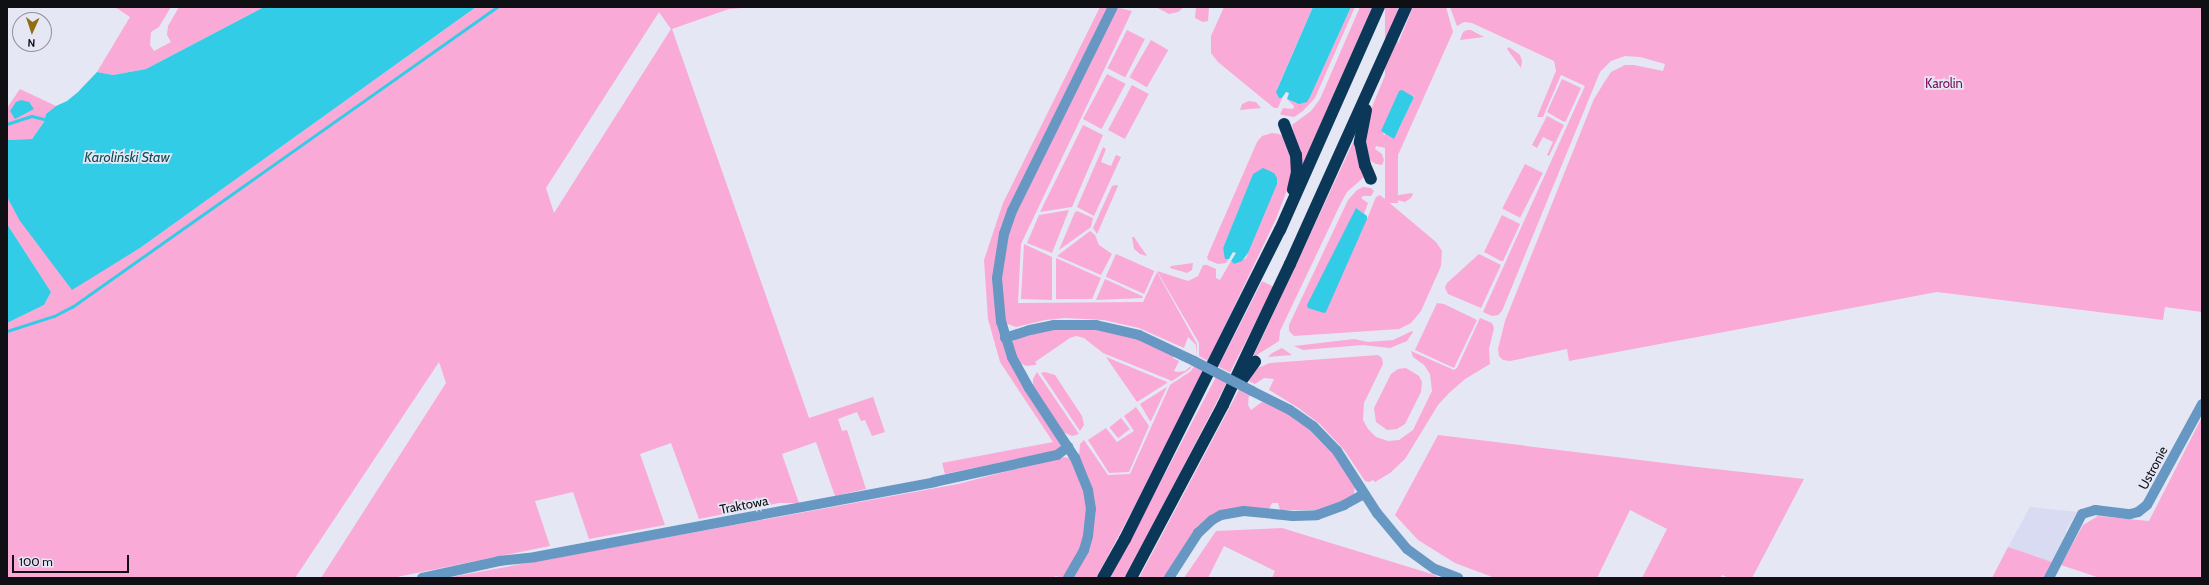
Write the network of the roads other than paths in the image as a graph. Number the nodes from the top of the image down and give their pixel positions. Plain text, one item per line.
1 (1113, 7) edge
2 (1379, 7) edge
3 (1406, 7) edge
4 (1377, 71) junction
5 (1284, 124) dead end
6 (1371, 179) dead end
7 (1280, 230) junction
8 (1005, 338) junction
9 (1255, 362) dead end
10 (2202, 404) edge
11 (1223, 405) junction
12 (1068, 447) junction
13 (1364, 494) junction
14 (422, 578) edge
15 (1068, 578) edge
16 (1103, 578) edge
17 (1131, 578) edge
18 (1169, 578) edge
19 (1458, 578) edge
20 (2049, 578) edge

1 - 8 street
2 - 7 highway
3 - 4 highway
4 - 6 highway
4 - 11 highway
5 - 7 highway
7 - 16 highway
8 - 12 street
8 - 13 street, bridge
9 - 11 highway
10 - 20 street, Ustronie
11 - 17 highway
12 - 14 street, Traktowa
12 - 15 street
13 - 18 street
13 - 19 street

